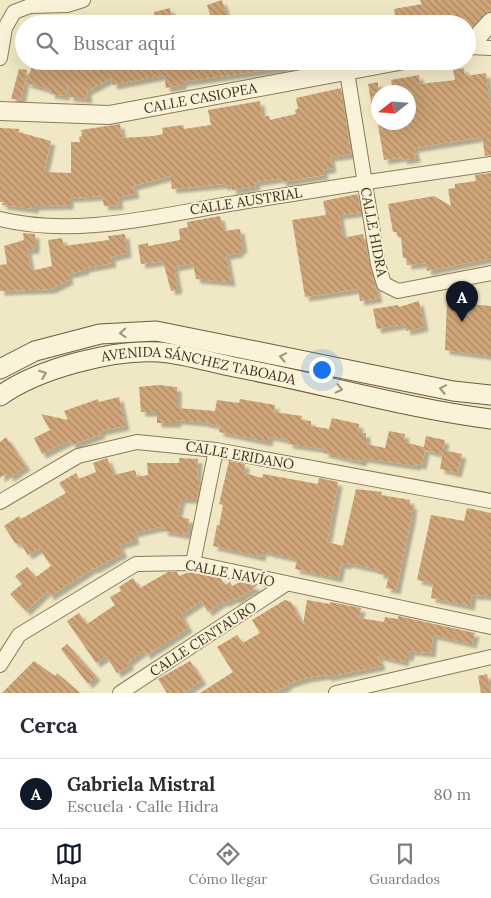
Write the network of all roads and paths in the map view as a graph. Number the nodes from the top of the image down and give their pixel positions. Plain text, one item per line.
1 (84, 0) edge
2 (491, 22) edge
3 (476, 39) edge
4 (476, 47) edge
5 (491, 48) edge
6 (0, 58) edge
7 (356, 70) edge
8 (347, 72) junction
9 (0, 111) edge
10 (491, 164) edge
11 (365, 182) junction
12 (0, 219) edge
13 (491, 273) edge
14 (0, 369) edge
15 (491, 395) edge
16 (0, 396) edge
17 (491, 418) edge
18 (216, 450) junction
19 (491, 501) edge
20 (0, 502) edge
21 (193, 563) junction
22 (286, 584) junction
23 (491, 628) edge
24 (491, 657) edge
25 (0, 665) edge
26 (120, 693) edge
27 (336, 693) edge

1 - 6 street
2 - 3 street
4 - 5 street
7 - 8 street, CALLE CASIOPEA
8 - 9 street, CALLE CASIOPEA
8 - 11 street, CALLE HIDRA
10 - 11 street, CALLE AUSTRIAL
11 - 12 street, CALLE AUSTRIAL
11 - 13 street, CALLE HIDRA
15 -> 14 main road, AVENIDA SÁNCHEZ TABOADA
16 -> 17 main road, AVENIDA SÁNCHEZ TABOADA
18 - 19 street, CALLE ERIDANO
18 - 20 street, CALLE ERIDANO
18 - 21 street
21 - 22 street, CALLE NAVÍO
21 - 25 street, CALLE NAVÍO
22 - 23 street, CALLE NAVÍO
22 - 26 street, CALLE CENTAURO
24 - 27 street

